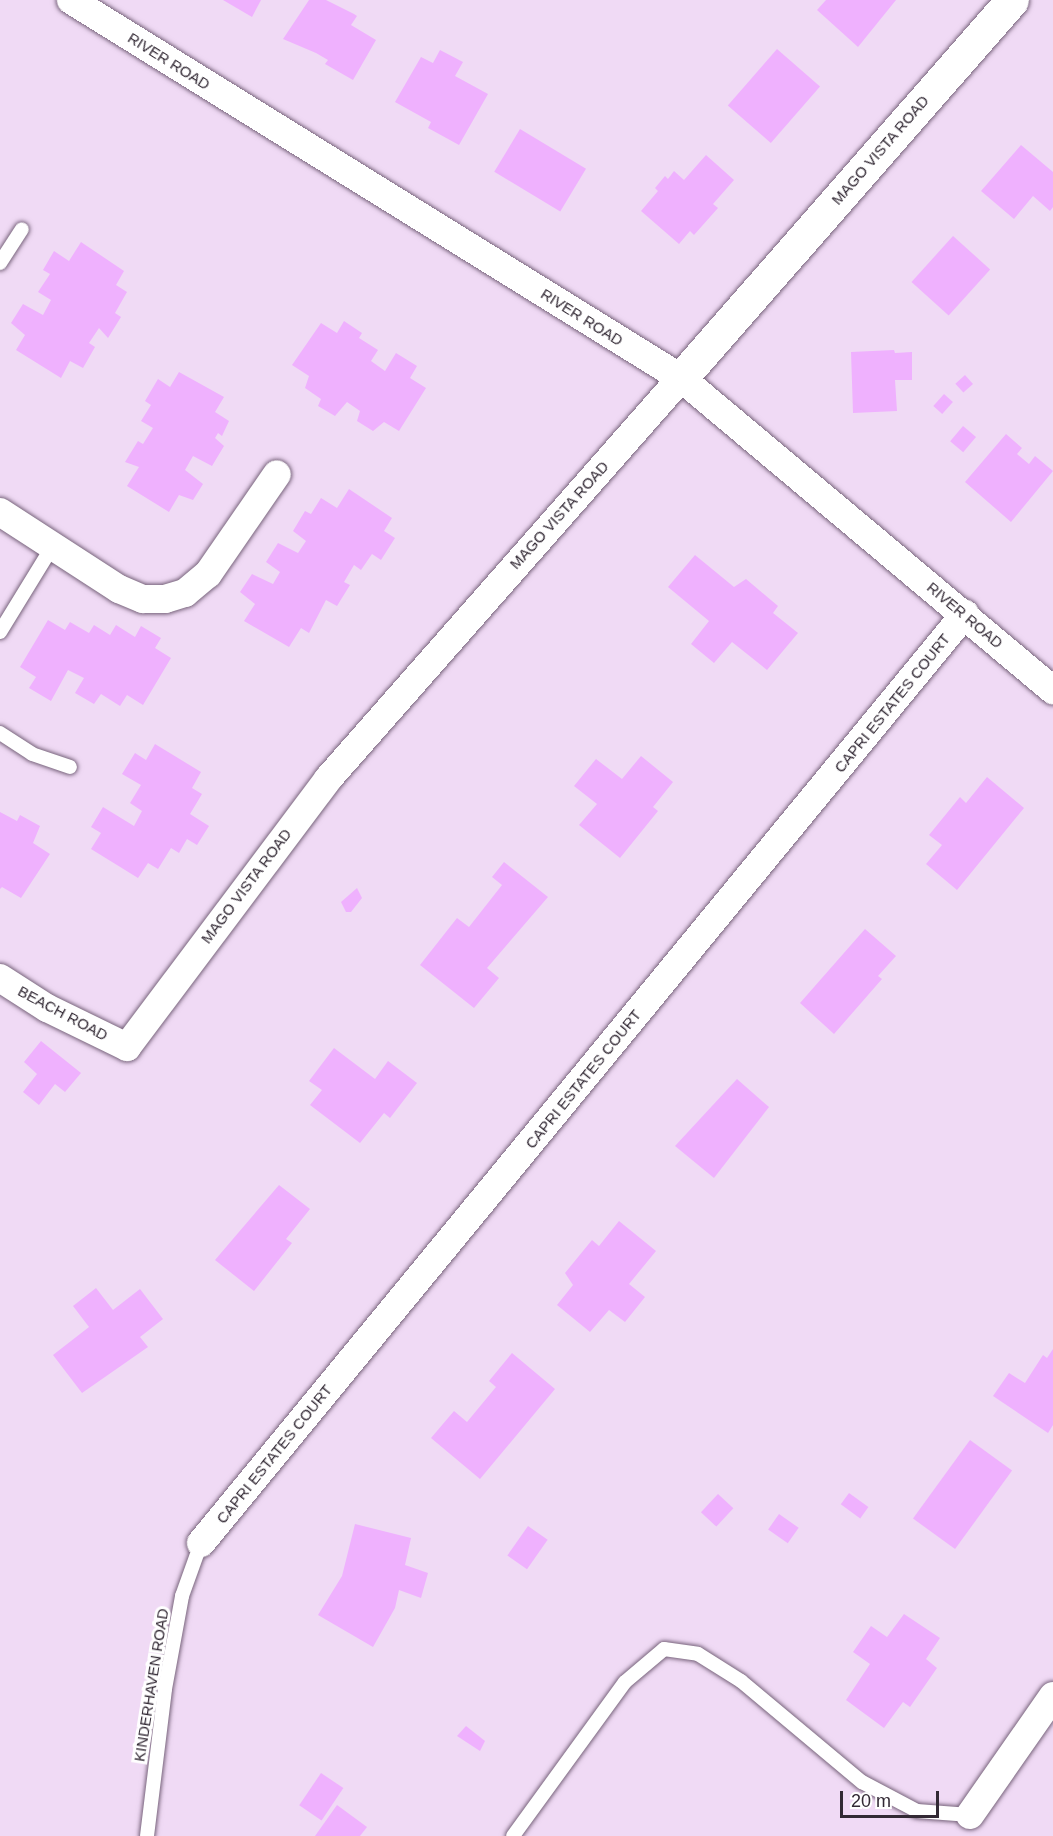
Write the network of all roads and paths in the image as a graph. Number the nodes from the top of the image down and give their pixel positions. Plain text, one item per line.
1 (71, 0) edge
2 (1012, 0) edge
3 (22, 229) dead end
4 (0, 263) edge
5 (681, 378) junction
6 (277, 474) dead end
7 (0, 512) edge
8 (52, 547) junction
9 (965, 614) junction
10 (0, 632) edge
11 (1053, 690) edge
12 (0, 733) edge
13 (70, 766) dead end
14 (0, 978) edge
15 (127, 1047) joint
16 (201, 1543) joint
17 (1053, 1696) edge
18 (970, 1815) joint
19 (147, 1836) edge
20 (513, 1836) edge

1 - 5 street, RIVER ROAD
2 - 5 street, MAGO VISTA ROAD
3 - 4 lane
5 - 9 street, RIVER ROAD
5 - 15 street, MAGO VISTA ROAD
6 - 8 street
7 - 8 street
8 - 10 lane
9 - 11 street, RIVER ROAD
9 - 16 street, CAPRI ESTATES COURT
12 - 13 lane
14 - 15 street, BEACH ROAD
16 - 19 lane, KINDERHAVEN ROAD
17 - 18 street
18 - 20 lane

